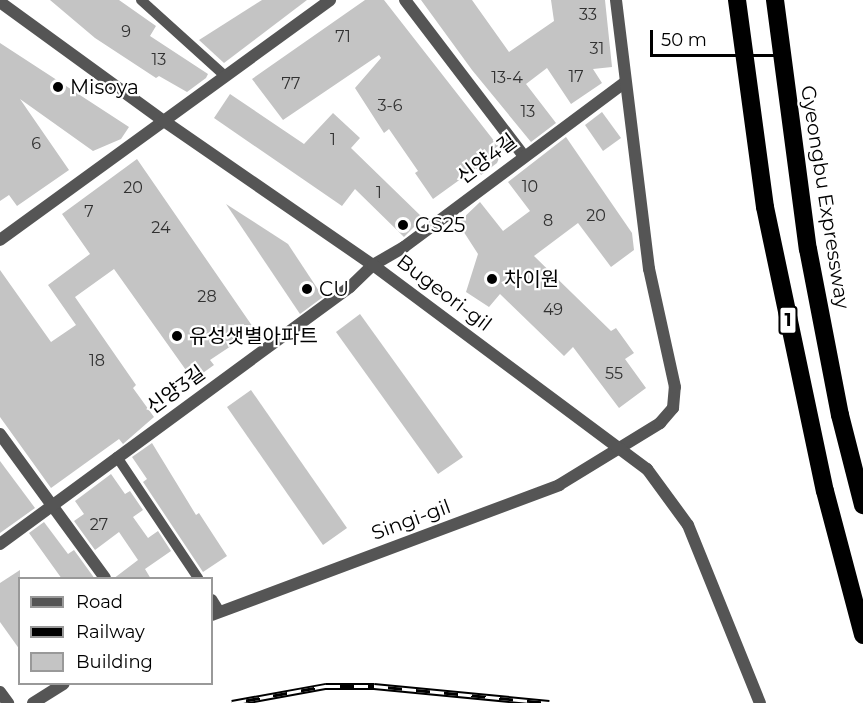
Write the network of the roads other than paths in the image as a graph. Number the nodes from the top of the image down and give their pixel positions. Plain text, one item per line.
1 (141, 0) edge
2 (330, 0) edge
3 (405, 0) edge
4 (616, 0) edge
5 (737, 0) edge
6 (775, 0) edge
7 (0, 2) edge
8 (225, 76) junction
9 (624, 83) junction
10 (164, 121) junction
11 (523, 155) junction
12 (0, 240) edge
13 (373, 265) junction
14 (0, 434) edge
15 (617, 447) junction
16 (117, 457) junction
17 (863, 505) edge
18 (52, 506) junction
19 (0, 544) edge
20 (104, 577) edge
21 (197, 577) edge
22 (216, 614) edge
23 (863, 635) edge
24 (62, 685) edge
25 (0, 692) edge
26 (8, 703) edge
27 (33, 703) edge
28 (760, 703) edge

1 - 8 lane
2 - 8 street
3 - 11 street
4 - 9 street, Singi-gil
5 - 23 highway, 1
6 - 17 highway, Gyeongbu Expressway / 1
7 - 10 street, Bugeori-gil
8 - 10 street
9 - 11 street, 신양4길
9 - 15 street, Singi-gil
10 - 12 street
10 - 13 street, Bugeori-gil
11 - 13 street, 신양4길
13 - 15 street, Bugeori-gil
13 - 16 street, 신양3길
14 - 18 street
15 - 22 street, Singi-gil
15 - 28 street, Bugeori-gil
16 - 18 street, 신양3길
16 - 21 lane
18 - 19 street, 신양3길
18 - 20 street
24 - 27 street
25 - 26 street

